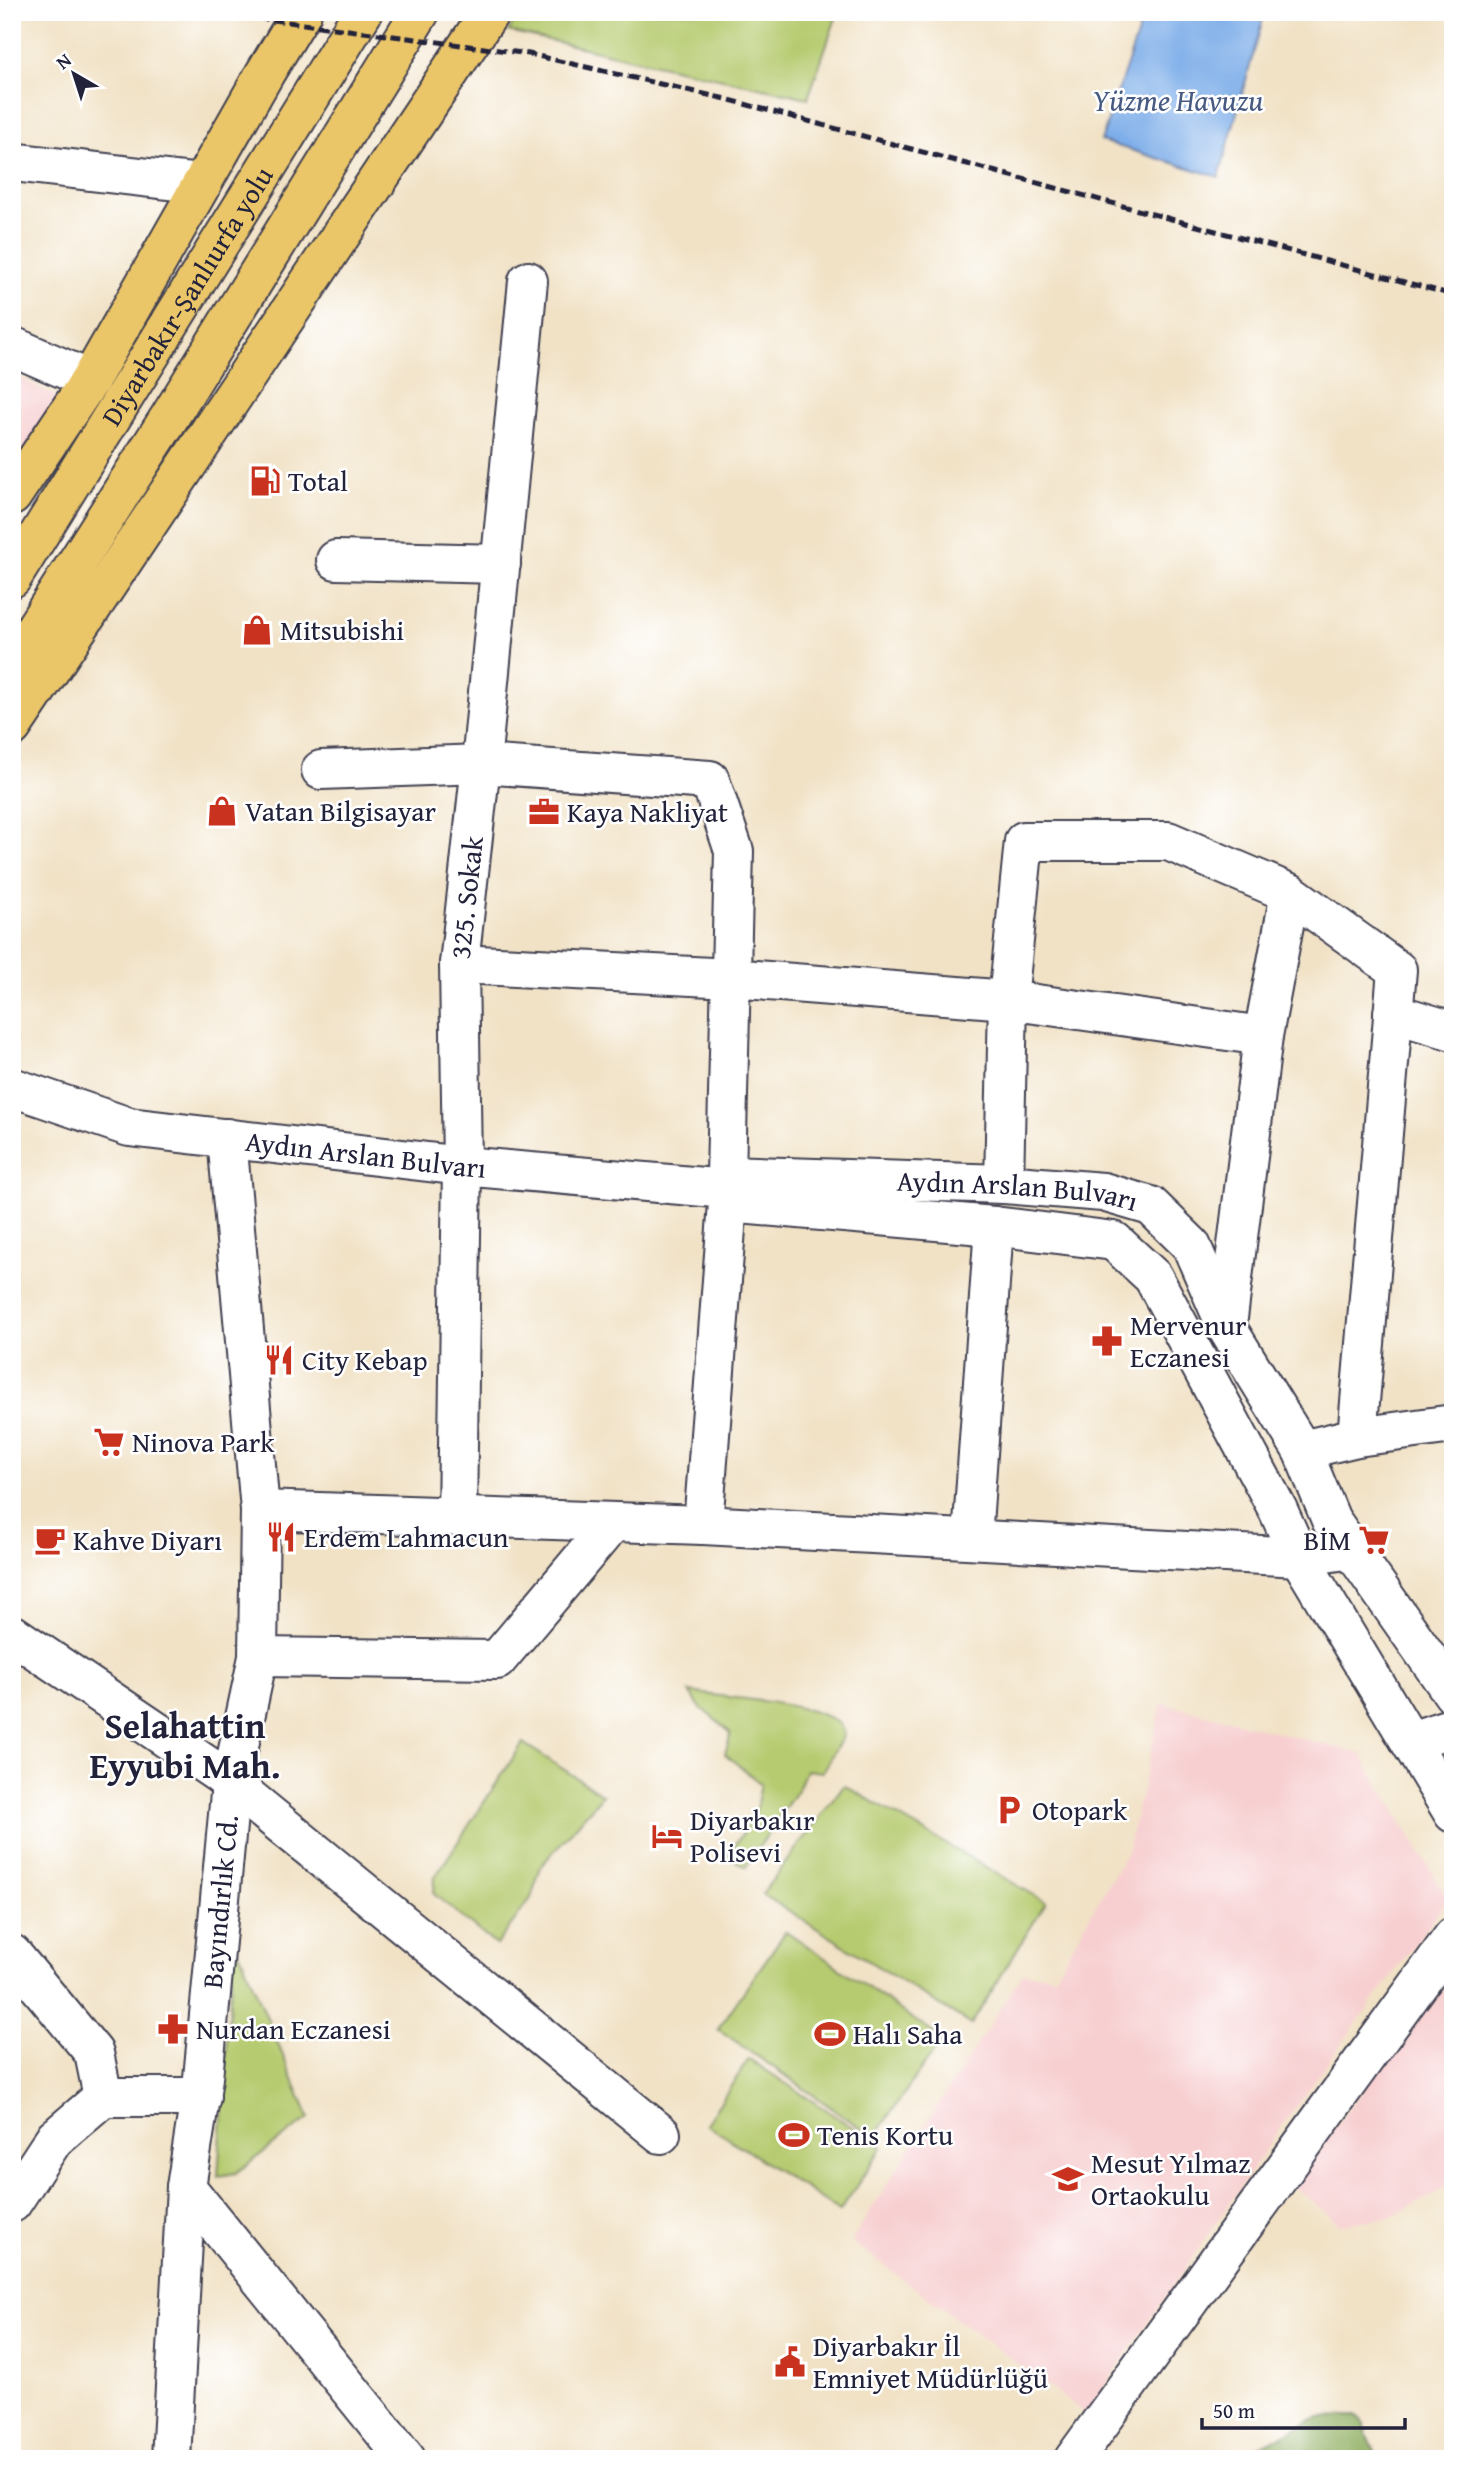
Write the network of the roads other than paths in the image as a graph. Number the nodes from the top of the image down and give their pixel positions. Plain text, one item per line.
1 (302, 12) edge
2 (363, 12) edge
3 (420, 12) edge
4 (490, 12) edge
5 (12, 162) edge
6 (202, 184) junction
7 (528, 281) dead end
8 (12, 346) edge
9 (90, 380) junction
10 (169, 418) junction
11 (12, 496) edge
12 (336, 560) dead end
13 (501, 564) junction
14 (12, 578) edge
15 (94, 605) junction
16 (12, 664) edge
17 (12, 727) edge
18 (481, 764) junction
19 (321, 770) dead end
20 (1290, 893) junction
21 (459, 964) junction
22 (731, 978) junction
23 (1008, 999) junction
24 (1393, 1013) junction
25 (1453, 1031) edge
26 (1263, 1036) junction
27 (12, 1087) edge
28 (227, 1138) junction
29 (462, 1166) junction
30 (1004, 1184) junction
31 (727, 1189) junction
32 (994, 1226) junction
33 (1227, 1328) junction
34 (1453, 1424) edge
35 (1357, 1437) junction
36 (1302, 1450) junction
37 (260, 1510) junction
38 (457, 1517) junction
39 (613, 1522) junction
40 (703, 1525) junction
41 (972, 1539) junction
42 (1352, 1549) junction
43 (1299, 1557) junction
44 (12, 1634) edge
45 (258, 1657) junction
46 (1453, 1695) edge
47 (1453, 1727) edge
48 (1410, 1741) junction
49 (231, 1783) junction
50 (1453, 1814) edge
51 (1453, 1937) edge
52 (12, 1954) edge
53 (103, 2097) junction
54 (201, 2097) junction
55 (661, 2134) dead end
56 (186, 2187) junction
57 (12, 2203) edge
58 (170, 2459) edge
59 (407, 2459) edge
60 (1074, 2459) edge

1 - 6 highway
2 - 14 highway, Diyarbakır-Şanlıurfa yolu
3 - 10 highway
4 - 15 highway
5 - 6 street
6 - 9 highway
7 - 13 street, 325. Sokak
8 - 9 street
9 - 11 highway
10 - 15 highway
10 - 16 highway
12 - 13 street
13 - 18 street, 325. Sokak
15 - 17 highway
18 - 19 street
18 - 21 street, 325. Sokak
18 - 22 street
20 - 23 street
20 - 24 street
20 - 26 street
21 - 22 street
21 - 29 street, 325. Sokak
22 - 23 street
22 - 31 street
23 - 26 street
23 - 30 street
24 - 25 street
24 - 35 street
26 - 33 street
27 - 28 street, Aydın Arslan Bulvarı
28 - 29 street, Aydın Arslan Bulvarı
28 - 37 street, Bayındırlık Cd.
29 - 31 street, Aydın Arslan Bulvarı
29 - 38 street, 325. Sokak
30 - 31 street, Aydın Arslan Bulvarı
30 - 33 street, Aydın Arslan Bulvarı
31 - 32 street
31 - 40 street
32 - 41 street
32 - 43 street
33 - 36 street, Aydın Arslan Bulvarı
34 - 35 street
35 - 36 street
36 - 42 street, Aydın Arslan Bulvarı
37 - 38 street
37 - 45 street, Bayındırlık Cd.
38 - 39 street
39 - 40 street
39 - 45 street
40 - 41 street
41 - 43 street
42 - 43 street
42 - 46 street, Aydın Arslan Bulvarı
43 - 48 street
44 - 49 street
45 - 49 street, Bayındırlık Cd.
47 - 48 street
48 - 50 street
49 - 54 street, Bayındırlık Cd.
49 - 55 street
51 - 60 street
52 - 53 street
53 - 54 street
53 - 57 street
54 - 56 street, Bayındırlık Cd.
56 - 58 street, Bayındırlık Cd.
56 - 59 street

